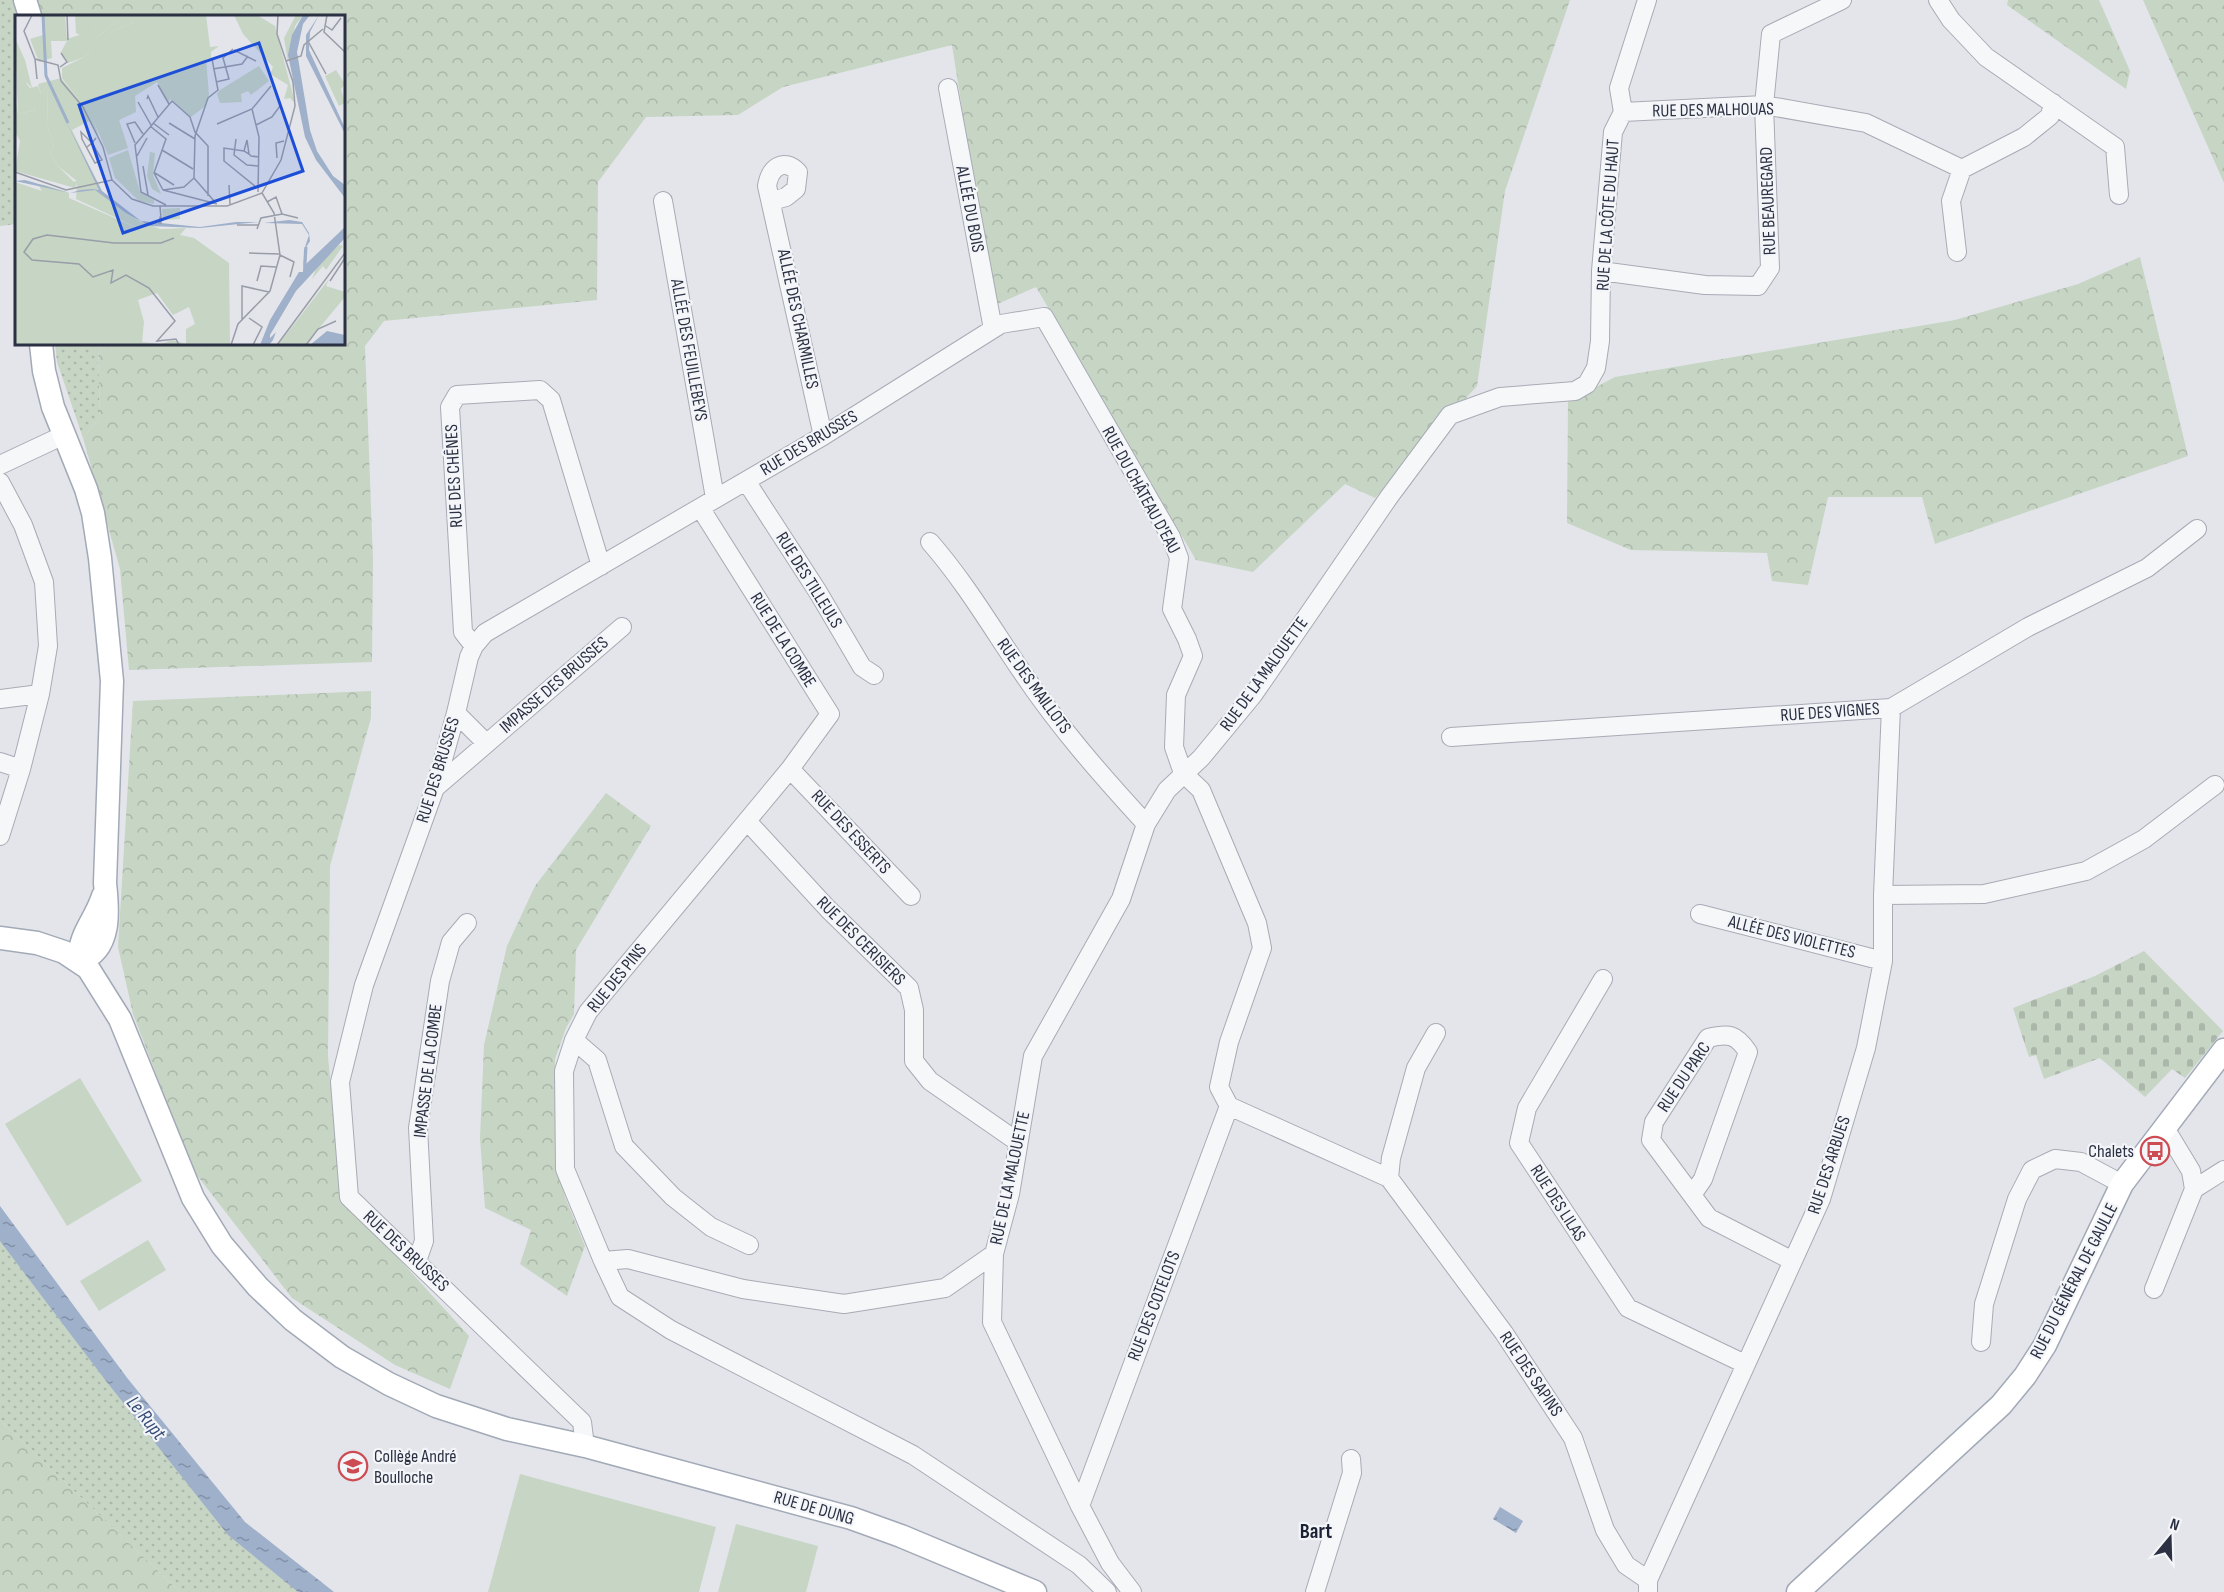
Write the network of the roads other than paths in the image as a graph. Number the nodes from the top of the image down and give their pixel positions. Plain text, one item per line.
1 (25, 0) edge
2 (1647, 0) edge
3 (1842, 0) edge
4 (1938, 0) edge
5 (30, 15) edge
6 (948, 88) dead end
7 (2053, 103) junction
8 (1764, 105) junction
9 (1623, 112) junction
10 (1962, 169) junction
11 (2120, 195) dead end
12 (663, 201) dead end
13 (772, 201) dead end
14 (1957, 252) dead end
15 (1601, 271) junction
16 (1044, 317) joint
17 (993, 329) junction
18 (41, 345) edge
19 (1575, 391) joint
20 (64, 435) junction
21 (823, 436) junction
22 (0, 465) edge
23 (746, 481) junction
24 (0, 482) edge
25 (708, 504) junction
26 (2197, 529) dead end
27 (930, 542) dead end
28 (601, 566) junction
29 (622, 627) dead end
30 (474, 646) junction
31 (874, 675) dead end
32 (40, 694) junction
33 (0, 699) edge
34 (1891, 708) junction
35 (456, 713) junction
36 (1451, 737) dead end
37 (486, 743) junction
38 (0, 762) edge
39 (21, 769) junction
40 (790, 769) junction
41 (1183, 773) junction
42 (2215, 785) dead end
43 (435, 788) junction
44 (747, 821) junction
45 (1146, 824) junction
46 (0, 836) edge
47 (1883, 895) junction
48 (911, 896) dead end
49 (1700, 914) dead end
50 (467, 923) dead end
51 (0, 938) edge
52 (1883, 960) junction
53 (79, 961) junction
54 (1603, 979) dead end
55 (1436, 1034) dead end
56 (574, 1040) junction
57 (2224, 1050) edge
58 (1229, 1106) junction
59 (2165, 1128) junction
60 (1018, 1142) junction
61 (2224, 1170) edge
62 (1389, 1178) junction
63 (2122, 1184) junction
64 (2194, 1189) junction
65 (1692, 1195) junction
66 (749, 1245) dead end
67 (994, 1254) junction
68 (1793, 1260) junction
69 (417, 1261) junction
70 (603, 1262) junction
71 (2154, 1289) dead end
72 (1981, 1342) dead end
73 (1745, 1364) junction
74 (585, 1446) junction
75 (1352, 1459) dead end
76 (1080, 1506) junction
77 (1648, 1586) edge
78 (1035, 1592) edge
79 (1107, 1592) edge
80 (1132, 1592) edge
81 (1315, 1592) edge
82 (1798, 1592) edge

1 - 5 main road
2 - 9 street, RUE DE LA CÔTE DU HAUT
3 - 8 street, RUE BEAUREGARD
4 - 7 street
6 - 17 street, ALLÉE DU BOIS
7 - 10 street
7 - 11 street
8 - 9 street, RUE DES MALHOUAS
8 - 10 street, RUE DES MALHOUAS
8 - 15 street, RUE BEAUREGARD
9 - 15 street, RUE DE LA CÔTE DU HAUT
10 - 14 street
12 - 25 street, ALLÉE DES FEUILLEBEYS
13 - 21 street, ALLÉE DES CHARMILLES
15 - 19 street, RUE DE LA CÔTE DU HAUT
16 - 17 street, RUE DES BRUSSES
16 - 41 street, RUE DU CHÂTEAU D'EAU
17 - 21 street, RUE DES BRUSSES
18 - 20 main road
19 - 41 street, RUE DE LA MALOUETTE
20 - 22 street
20 - 53 main road
21 - 23 street, RUE DES BRUSSES
23 - 25 street, RUE DES BRUSSES
23 - 31 street, RUE DES TILLEULS
24 - 32 street
25 - 28 street, RUE DES BRUSSES
25 - 40 street, RUE DE LA COMBE
26 - 34 street, RUE DES VIGNES
27 - 45 street, RUE DES MAILLOTS
28 - 30 street, RUE DES BRUSSES
28 - 30 street, RUE DES CHÊNES
29 - 37 street, IMPASSE DES BRUSSES
30 - 35 street, RUE DES BRUSSES
32 - 33 street
32 - 39 street
34 - 36 street, RUE DES VIGNES
34 - 47 street, RUE DES ARBUES
35 - 37 street, IMPASSE DES BRUSSES
35 - 43 street, RUE DES BRUSSES
37 - 43 street, IMPASSE DES BRUSSES
38 - 39 street
39 - 46 street
40 - 44 street, RUE DES PINS
40 - 48 street, RUE DES ESSERTS
41 - 45 street, RUE DE LA MALOUETTE
41 - 58 street, RUE DU CHÂTEAU D'EAU
42 - 47 street
43 - 69 street, RUE DES BRUSSES
44 - 56 street, RUE DES PINS
44 - 60 street, RUE DES CERISIERS
45 - 60 street, RUE DE LA MALOUETTE
47 - 52 street, RUE DES ARBUES
49 - 52 street, ALLÉE DES VIOLETTES
50 - 69 street, IMPASSE DE LA COMBE
51 - 53 main road
52 - 68 street, RUE DES ARBUES
53 - 74 main road, RUE DE DUNG
54 - 73 street, RUE DES LILAS
55 - 62 street
56 - 66 street
56 - 70 street, RUE DES PINS
57 - 59 main road, RUE DU GÉNÉRAL DE GAULLE
58 - 62 street, RUE DES SAPINS
58 - 76 street, RUE DES COTELOTS
59 - 63 main road, RUE DU GÉNÉRAL DE GAULLE
59 - 64 street
60 - 67 street, RUE DE LA MALOUETTE
61 - 64 street
62 - 77 street, RUE DES SAPINS
63 - 72 street
63 - 82 main road, RUE DU GÉNÉRAL DE GAULLE
64 - 71 street
65 - 65 street, RUE DU PARC
65 - 68 street, RUE DU PARC
67 - 70 street, RUE DE LA MALOUETTE
67 - 76 street
68 - 73 street, RUE DES ARBUES
69 - 74 street, RUE DES BRUSSES
70 - 79 street
73 - 77 street, RUE DES ARBUES
74 - 78 main road, RUE DE DUNG
75 - 81 street
76 - 80 street

